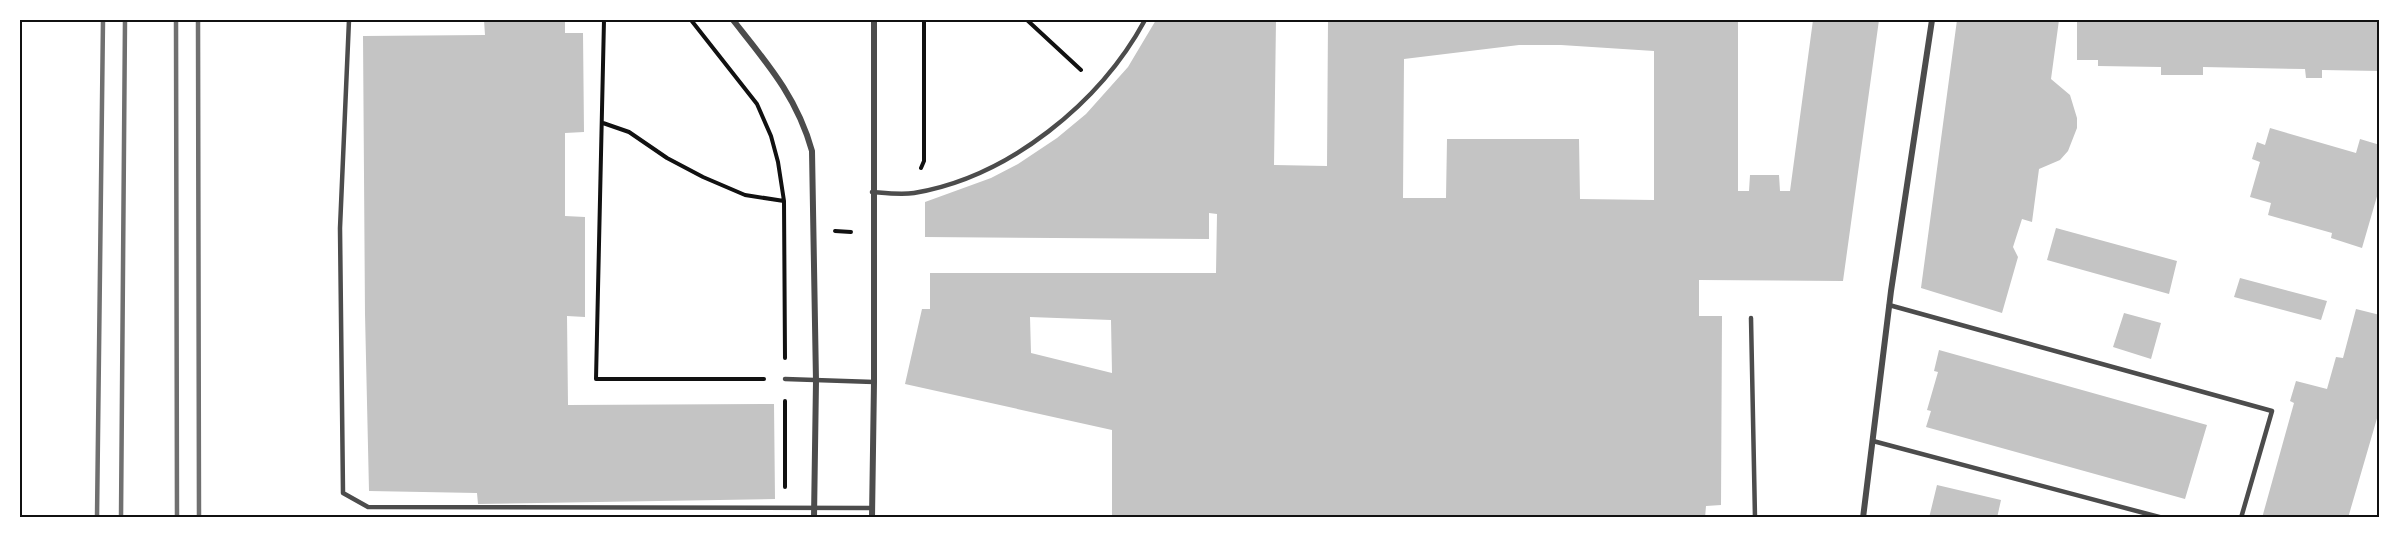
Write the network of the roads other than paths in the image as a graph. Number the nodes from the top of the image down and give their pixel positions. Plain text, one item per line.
1 (349, 20) edge
2 (733, 20) edge
3 (874, 20) edge
4 (1145, 20) edge
5 (1932, 20) edge
6 (872, 192) junction
7 (1889, 306) junction
8 (1751, 318) dead end
9 (784, 379) road end
10 (816, 381) junction
11 (874, 382) junction
12 (1873, 441) junction
13 (814, 508) junction
14 (872, 508) junction
15 (814, 518) edge
16 (872, 518) edge
17 (1755, 518) edge
18 (1863, 518) edge
19 (2163, 518) edge
20 (2241, 518) edge

1 - 13 lane
2 - 10 street
3 - 6 street
4 - 6 lane
5 - 7 street
6 - 11 street
7 - 12 street
7 - 20 lane
8 - 17 lane
9 - 10 lane
10 - 11 lane
10 - 13 street
11 - 14 street
12 - 18 street
12 - 19 lane
13 - 14 lane
13 - 15 street
14 - 16 street

